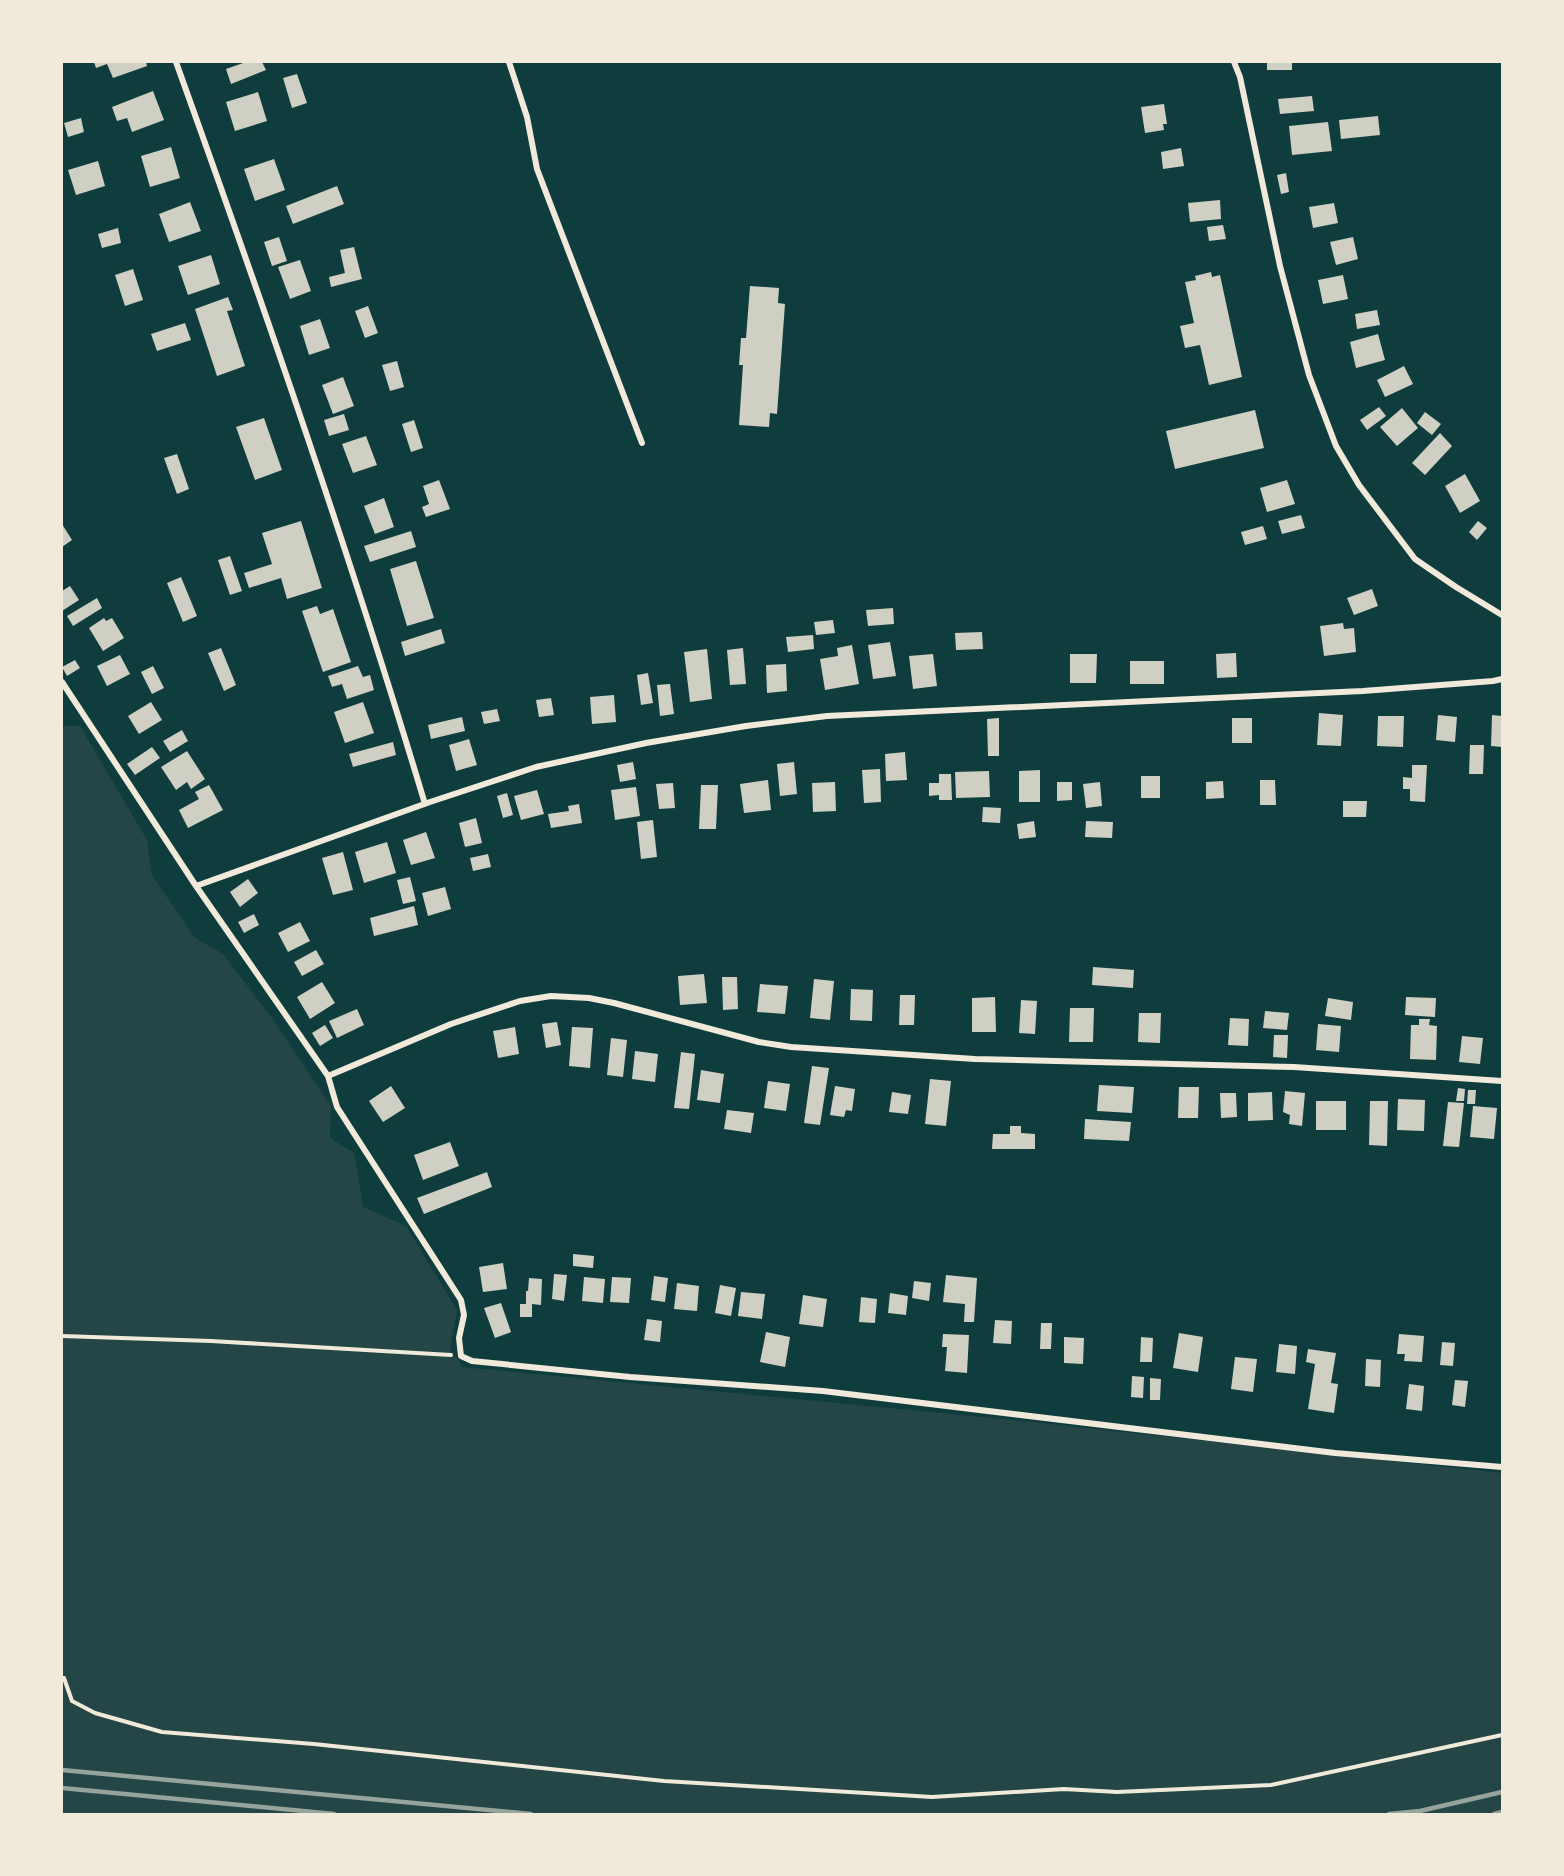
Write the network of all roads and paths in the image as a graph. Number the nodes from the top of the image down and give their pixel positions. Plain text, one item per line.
1 (176, 62) edge
2 (509, 62) edge
3 (1234, 62) edge
4 (642, 443) dead end
5 (1503, 615) edge
6 (1503, 679) edge
7 (62, 682) edge
8 (425, 804) junction
9 (196, 886) junction
10 (328, 1076) junction
11 (1503, 1081) edge
12 (62, 1336) edge
13 (461, 1356) junction
14 (1503, 1467) edge
15 (64, 1678) dead end
16 (1503, 1735) edge

1 - 8 street
2 - 4 street
3 - 5 street
6 - 8 street
7 - 9 street
8 - 9 street
9 - 10 street
10 - 11 street
10 - 13 street
12 - 13 path
13 - 14 street
15 - 16 path

